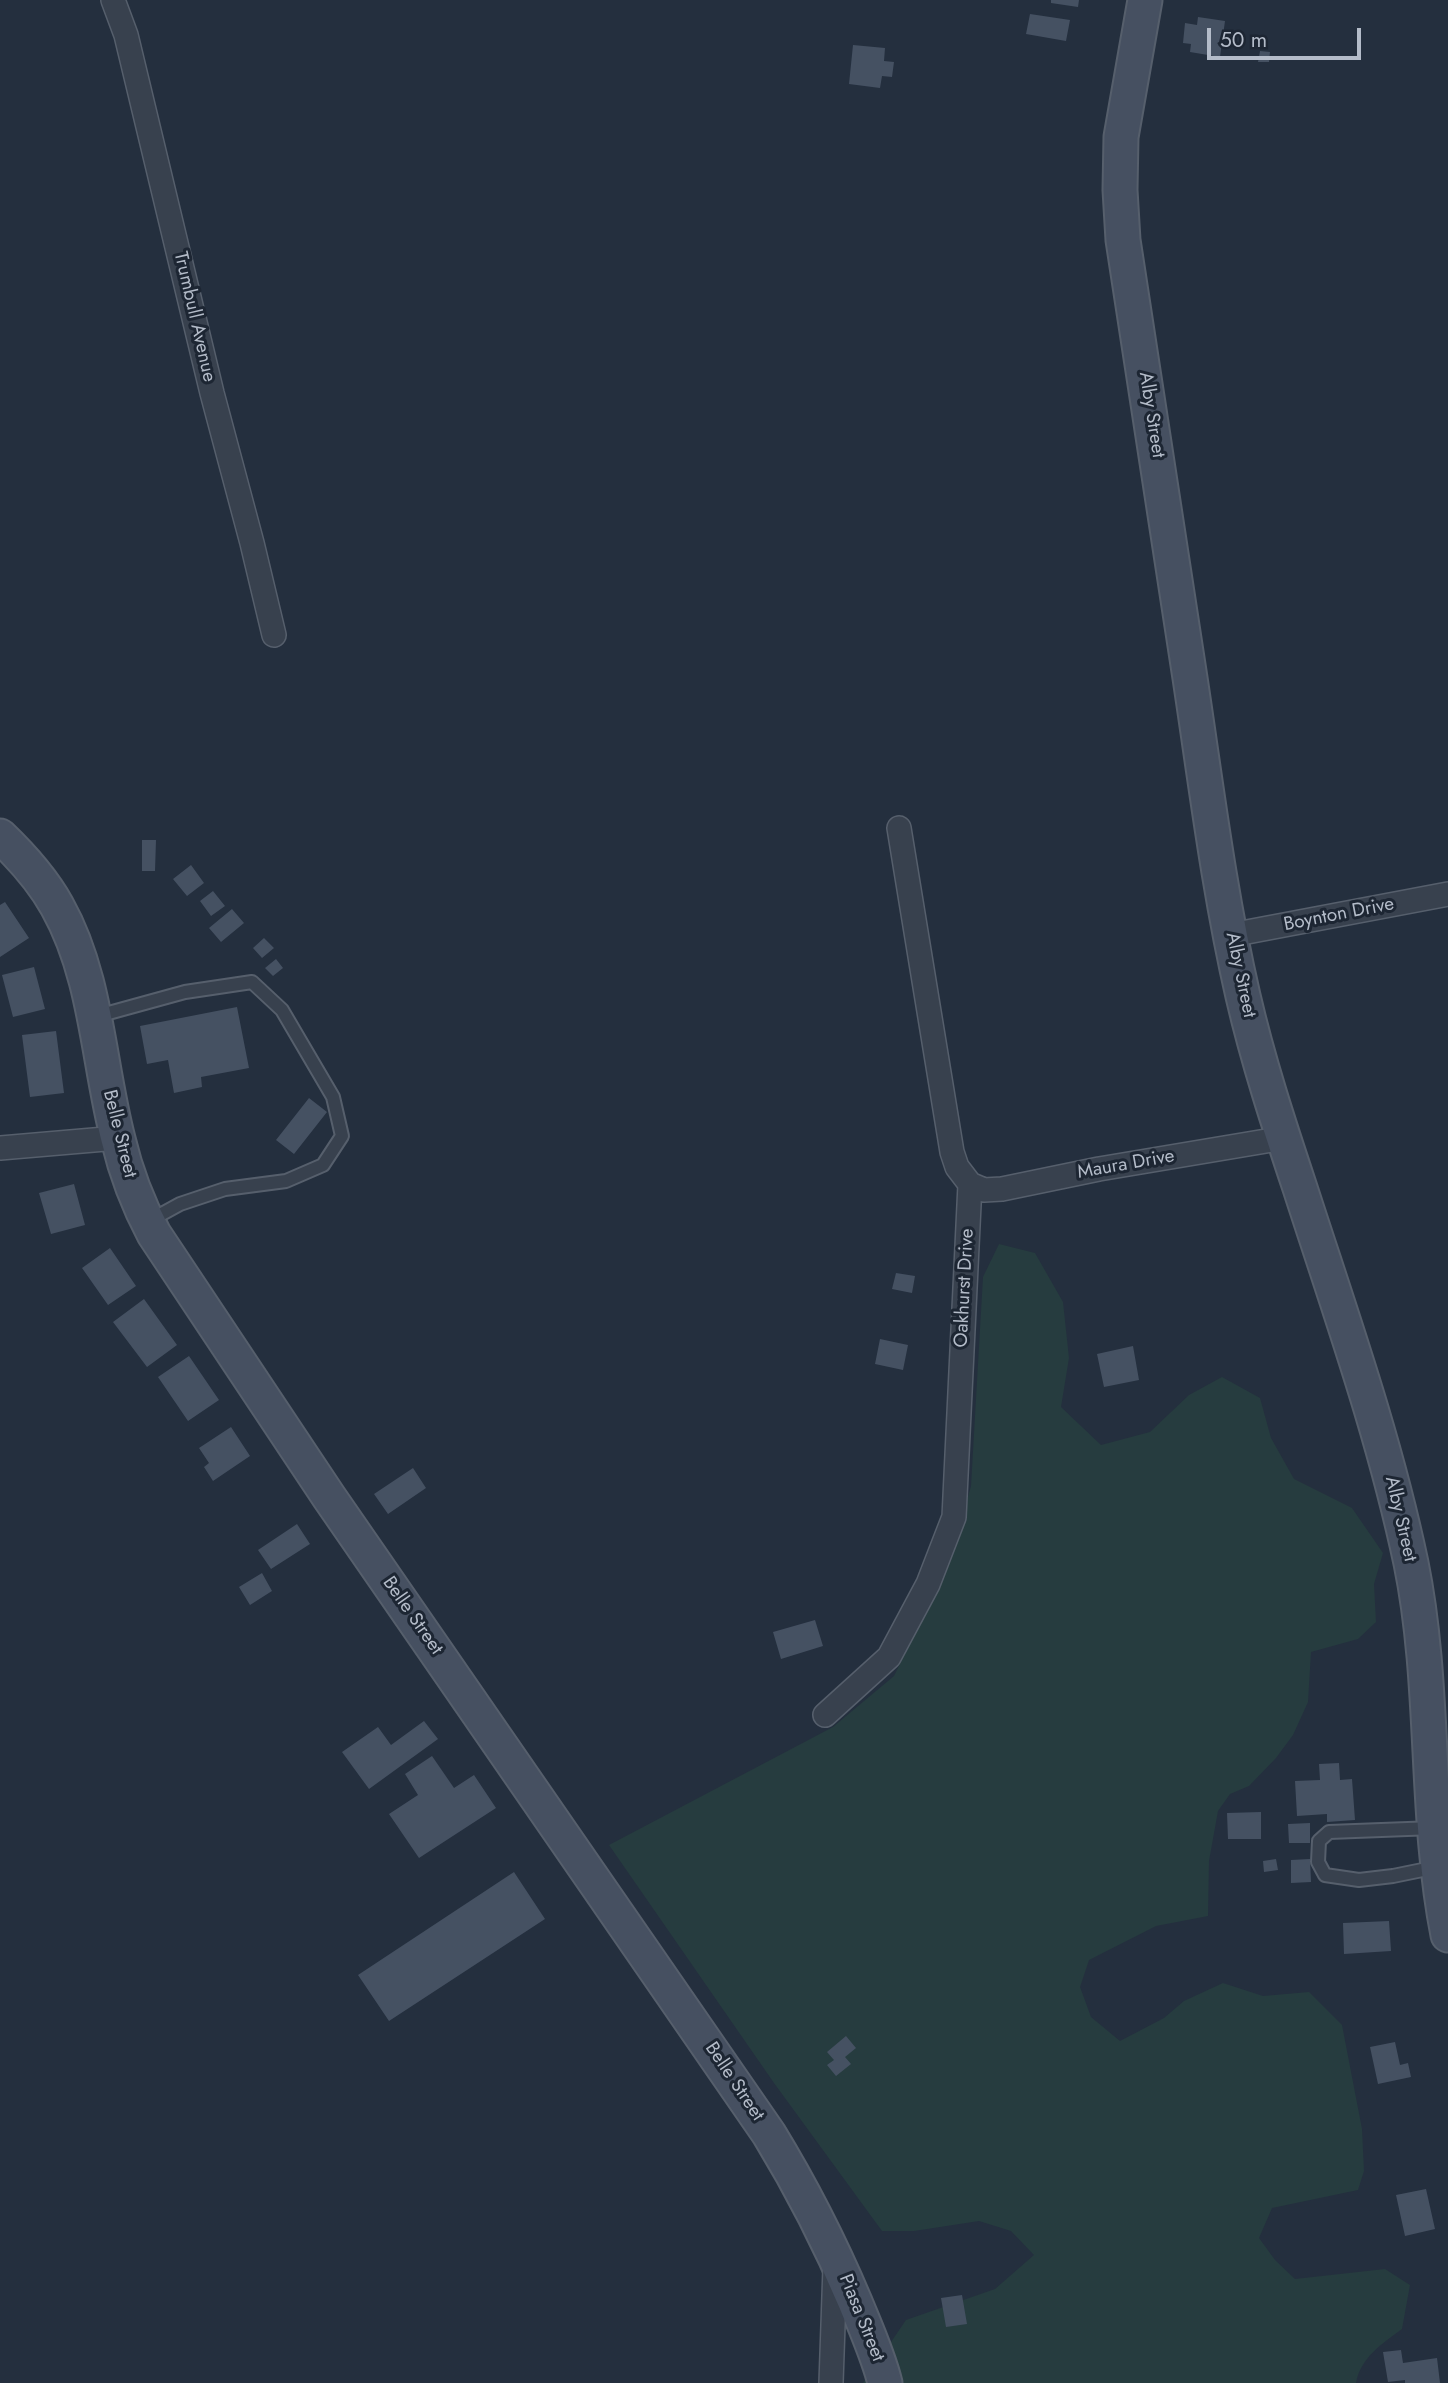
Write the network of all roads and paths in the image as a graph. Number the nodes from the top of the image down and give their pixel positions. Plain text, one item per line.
1 (113, 0) edge
2 (1145, 0) edge
3 (274, 635) dead end
4 (899, 828) dead end
5 (0, 836) edge
6 (1448, 894) edge
7 (1231, 936) junction
8 (94, 1017) junction
9 (117, 1138) junction
10 (1284, 1138) junction
11 (0, 1148) edge
12 (970, 1184) junction
13 (148, 1221) junction
14 (825, 1716) dead end
15 (1434, 1828) junction
16 (1441, 1873) edge
17 (1448, 1935) edge
18 (835, 2255) junction
19 (831, 2383) edge
20 (885, 2383) edge

1 - 3 street, Trumbull Avenue
2 - 7 street, Alby Street
4 - 12 street
5 - 8 street, Belle Street
6 - 7 street, Boynton Drive
7 - 10 street, Alby Street
8 - 9 street, Belle Street
8 - 13 lane
9 - 11 street
9 - 13 street, Belle Street
10 - 12 street, Maura Drive
10 - 15 street, Alby Street
12 - 14 street, Oakhurst Drive
13 - 18 street, Belle Street
15 - 16 street, Alby Street
15 - 16 lane
16 - 17 street, Alby Street
18 - 19 street, Belle Street
18 - 20 street, Piasa Street

